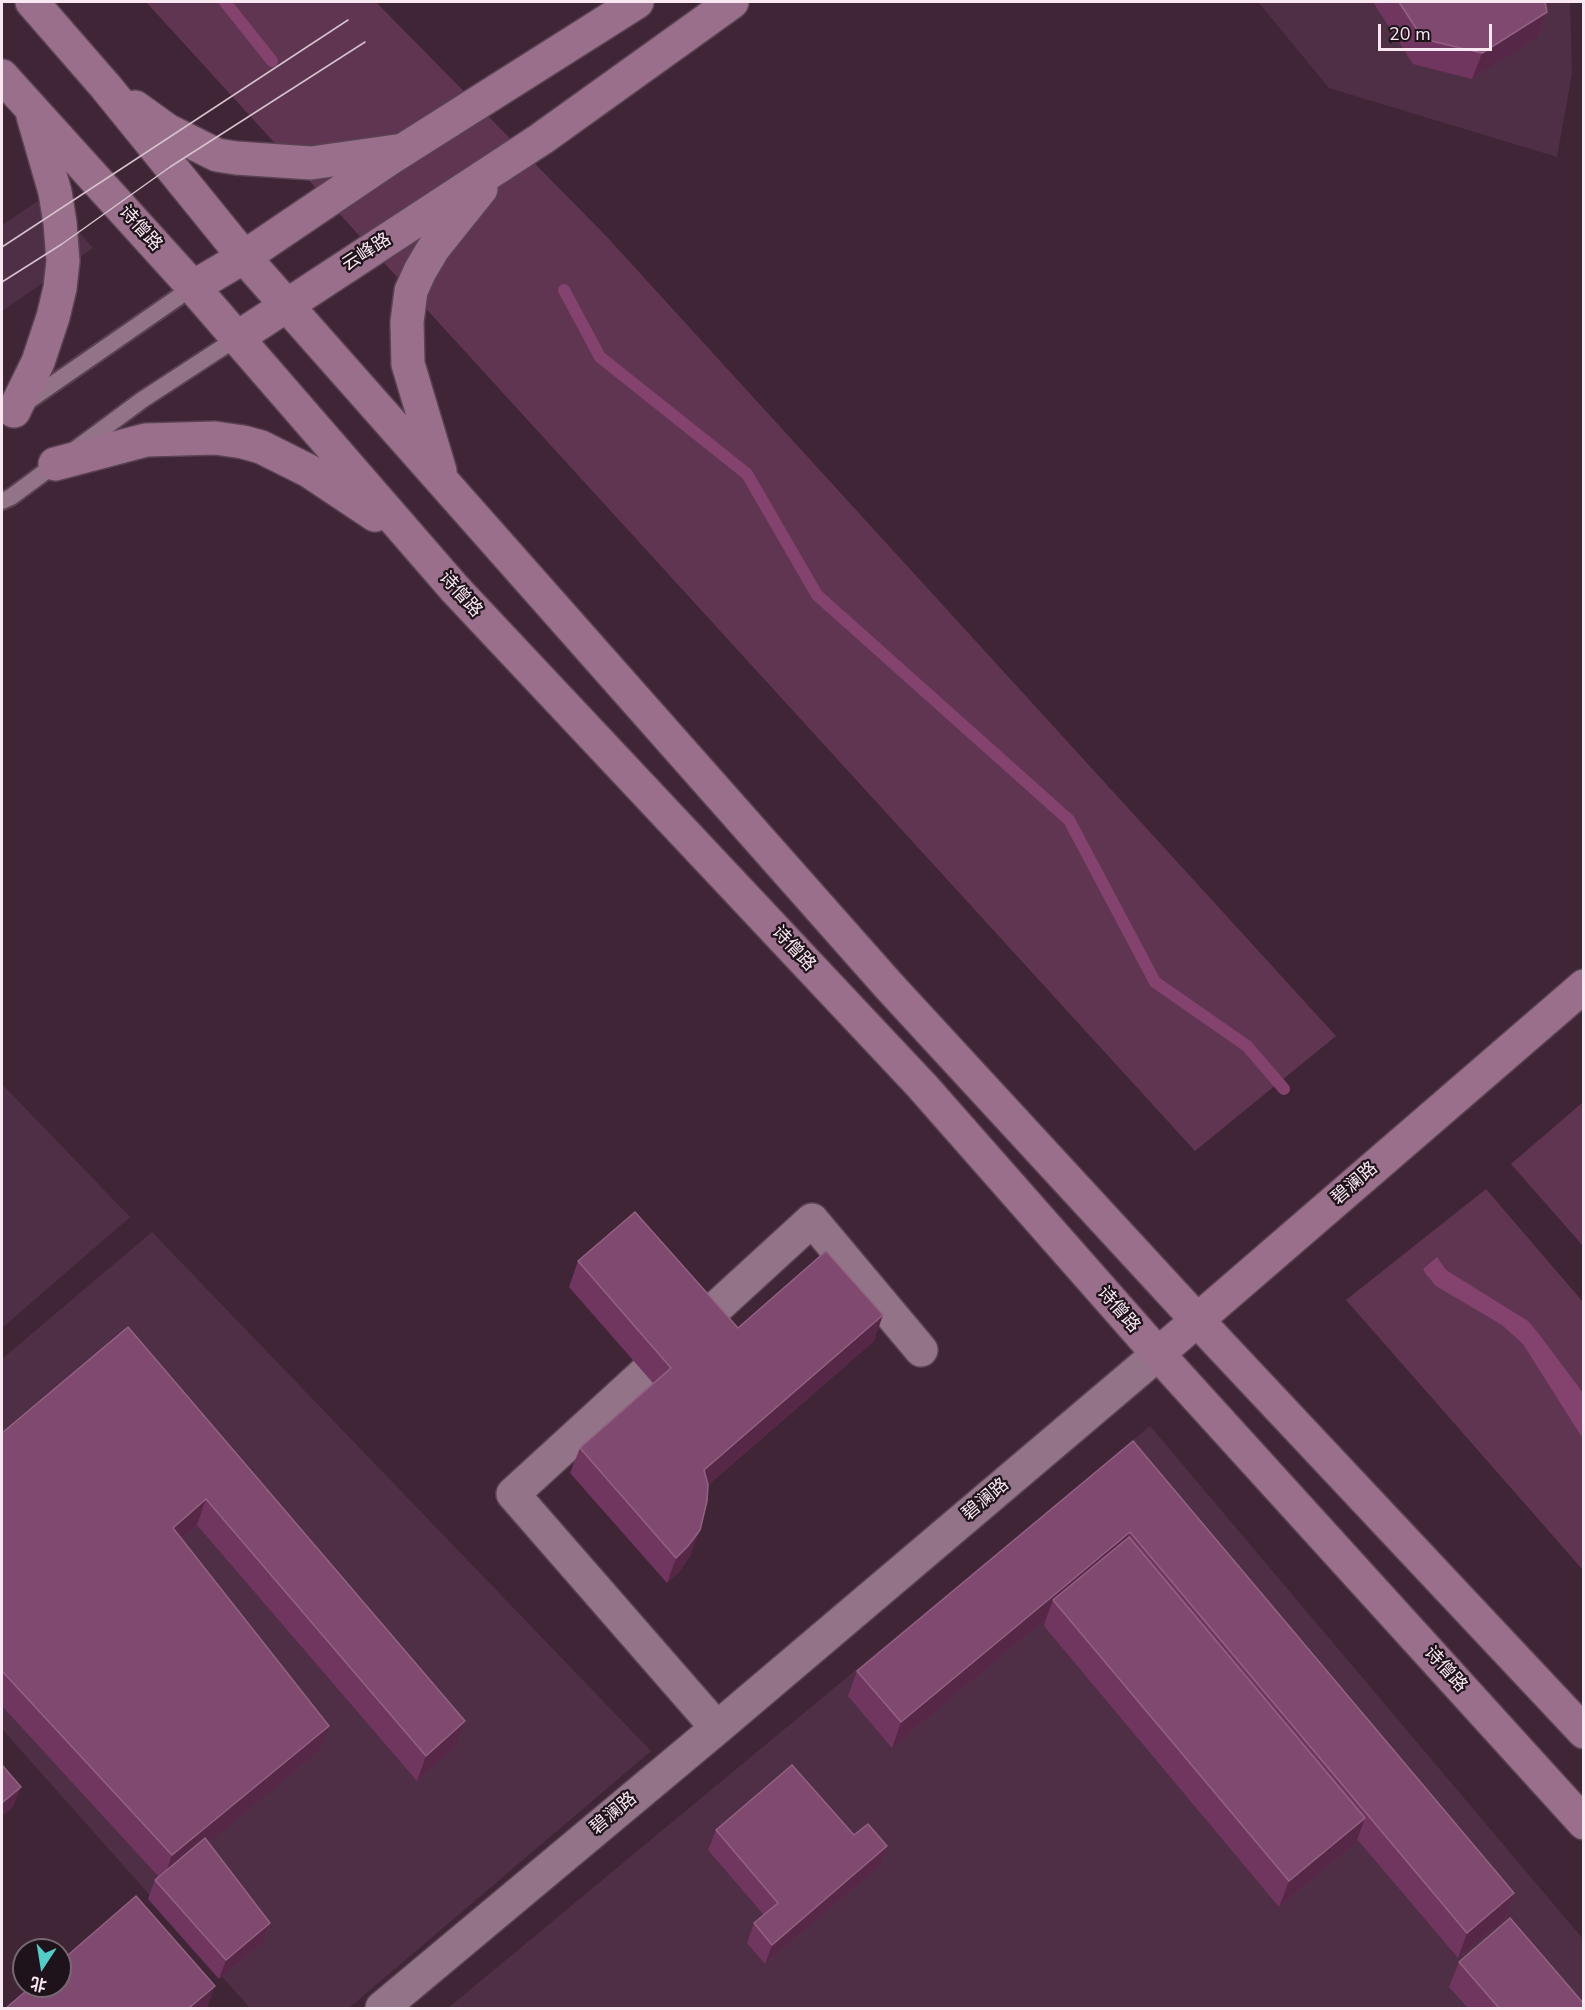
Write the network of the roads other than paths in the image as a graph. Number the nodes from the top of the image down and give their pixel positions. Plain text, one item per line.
1 (32, 2) edge
2 (637, 2) edge
3 (732, 2) edge
4 (2, 76) edge
5 (106, 87) junction
6 (31, 108) junction
7 (404, 150) junction
8 (500, 166) junction
9 (244, 257) junction
10 (193, 287) junction
11 (286, 306) junction
12 (237, 338) junction
13 (8, 415) edge
14 (55, 464) junction
15 (444, 484) junction
16 (2, 501) edge
17 (409, 537) junction
18 (1584, 986) edge
19 (1197, 1320) junction
20 (921, 1350) dead end
21 (1158, 1354) junction
22 (717, 1728) junction
23 (1584, 1732) edge
24 (1584, 1823) edge
25 (382, 2008) edge

1 - 5 street
2 - 7 street
3 - 8 street, 云峰路
4 - 6 street, 诗僧路
5 - 7 street
5 - 9 street
6 - 10 street, 诗僧路
6 - 13 street
7 - 9 street
8 - 11 street, 云峰路
8 - 15 street
9 - 10 street
9 - 11 street
10 - 12 street, 诗僧路
10 - 13 lane
11 - 12 street, 云峰路
11 - 15 street
12 - 14 lane, 云峰路
12 - 17 street, 诗僧路
14 - 16 lane, 云峰路
14 - 17 street
15 - 19 street
17 - 21 street, 诗僧路
18 - 19 street, 碧澜路
19 - 21 street, 碧澜路
19 - 23 street
20 - 22 street
21 - 22 street, 碧澜路
21 - 24 street, 诗僧路
22 - 25 street, 碧澜路

